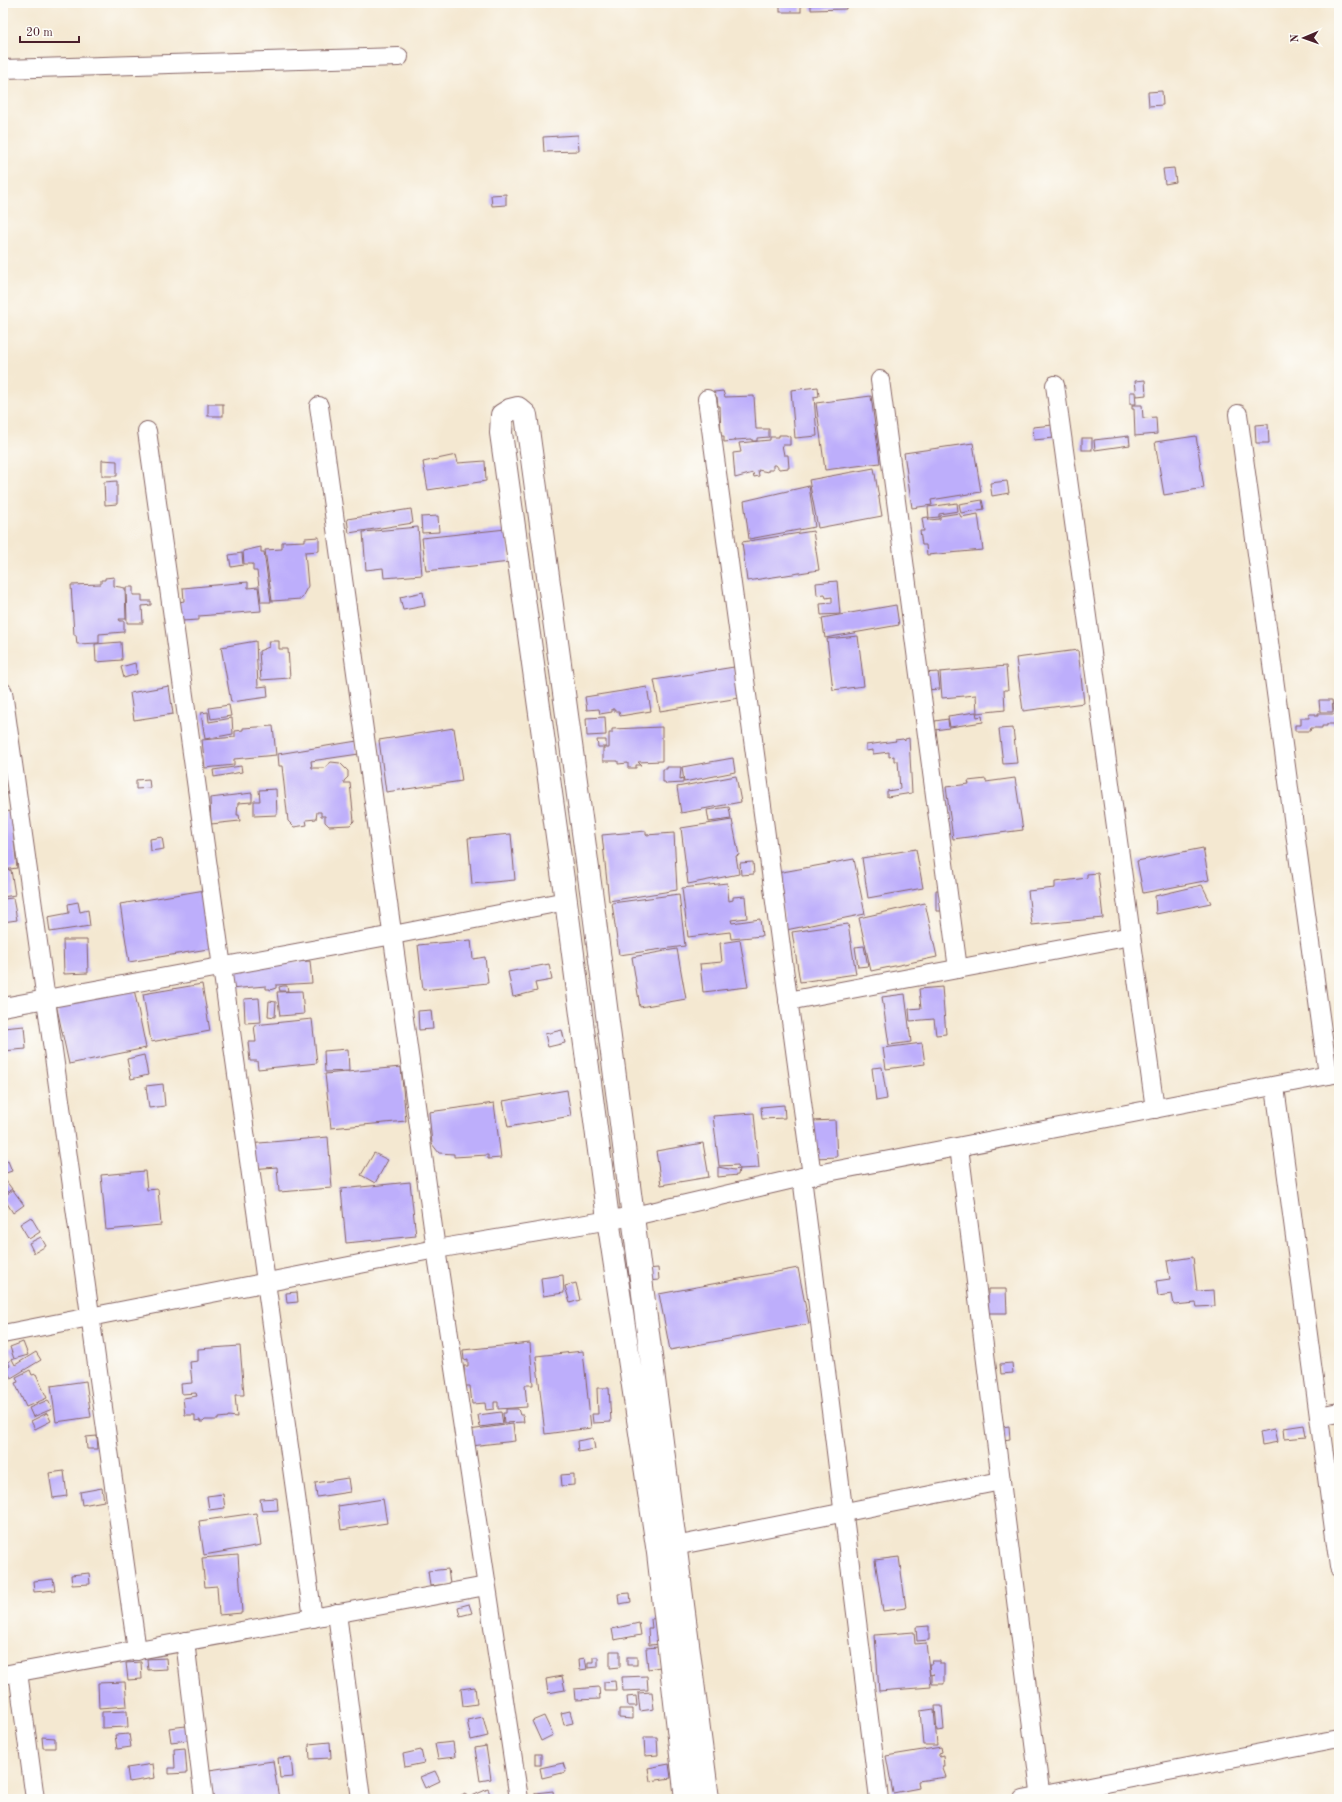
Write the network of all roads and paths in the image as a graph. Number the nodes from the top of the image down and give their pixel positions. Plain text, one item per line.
1 (399, 57) dead end
2 (3, 69) edge
3 (880, 380) dead end
4 (1055, 385) dead end
5 (707, 399) dead end
6 (319, 406) dead end
7 (1238, 414) dead end
8 (147, 431) dead end
9 (3, 692) edge
10 (569, 728) junction
11 (543, 734) junction
12 (566, 901) junction
13 (394, 936) junction
14 (1132, 936) junction
15 (222, 967) junction
16 (958, 969) junction
17 (46, 999) junction
18 (788, 1001) junction
19 (3, 1007) edge
20 (1333, 1074) edge
21 (1275, 1087) junction
22 (1155, 1109) junction
23 (959, 1147) junction
24 (807, 1176) junction
25 (634, 1216) junction
26 (608, 1219) junction
27 (436, 1249) junction
28 (266, 1282) junction
29 (89, 1317) junction
30 (3, 1334) edge
31 (1339, 1412) edge
32 (1319, 1416) junction
33 (1001, 1481) junction
34 (844, 1512) junction
35 (675, 1546) junction
36 (1339, 1567) edge
37 (486, 1586) junction
38 (337, 1614) junction
39 (313, 1618) junction
40 (185, 1641) junction
41 (137, 1651) junction
42 (11, 1673) edge
43 (1339, 1738) edge
44 (1041, 1797) edge
45 (35, 1799) edge
46 (204, 1799) edge
47 (360, 1799) edge
48 (518, 1799) edge
49 (686, 1799) edge
50 (708, 1799) edge
51 (879, 1799) edge
52 (1023, 1799) edge

1 - 2 street
3 - 16 street
4 - 14 street
5 - 18 street
6 - 13 street
7 - 20 street
8 - 15 street
9 - 17 street
10 - 11 street
10 - 11 street
10 - 25 street
11 - 12 street
12 - 13 street
12 - 26 street
13 - 15 street
13 - 27 street
14 - 16 street
14 - 22 street
15 - 17 street
15 - 28 street
16 - 18 street
17 - 19 street
17 - 29 street
18 - 24 street
20 - 21 street
21 - 22 street
21 - 32 street
22 - 23 street
23 - 24 street
23 - 33 street
24 - 25 street
24 - 34 street
25 - 26 street
25 - 35 street
26 - 27 street
26 - 49 street
27 - 28 street
27 - 37 street
28 - 29 street
28 - 39 street
29 - 30 street
29 - 41 street
31 - 32 street
32 - 36 street
33 - 34 street
33 - 44 street
34 - 35 street
34 - 51 street
35 - 50 street
37 - 38 street
37 - 48 street
38 - 39 street
38 - 47 street
39 - 40 street
40 - 41 street
40 - 46 street
41 - 42 street
42 - 45 street
43 - 44 street
44 - 52 street

